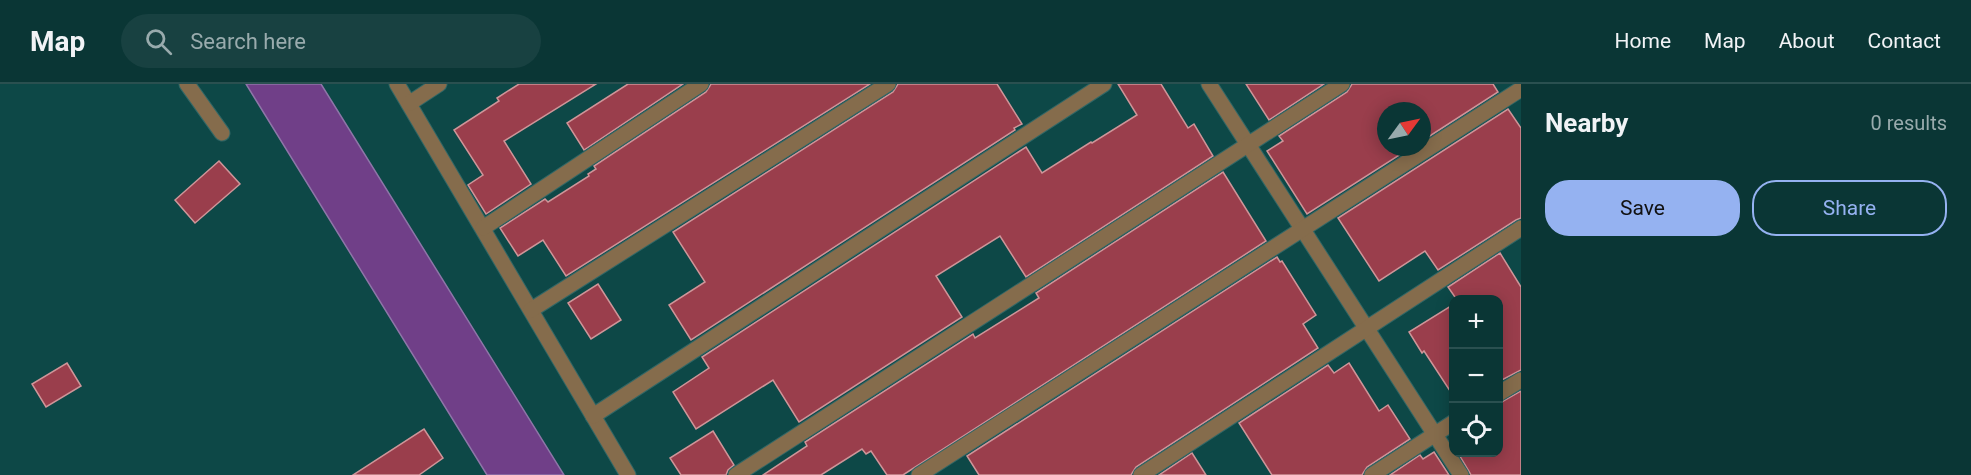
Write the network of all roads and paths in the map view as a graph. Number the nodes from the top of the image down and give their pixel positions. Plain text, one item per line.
1 (187, 84) edge
2 (397, 84) edge
3 (439, 84) edge
4 (701, 84) edge
5 (888, 84) edge
6 (1104, 84) edge
7 (1209, 84) edge
8 (1342, 84) edge
9 (1521, 89) edge
10 (410, 103) junction
11 (222, 133) dead end
12 (1248, 144) junction
13 (483, 228) junction
14 (1521, 228) edge
15 (1303, 229) junction
16 (531, 310) junction
17 (1367, 328) junction
18 (1521, 380) edge
19 (1503, 391) edge
20 (593, 416) junction
21 (1449, 425) edge
22 (1435, 434) junction
23 (628, 475) edge
24 (736, 475) edge
25 (919, 475) edge
26 (1141, 475) edge
27 (1372, 475) edge
28 (1461, 475) edge

1 - 11 street
2 - 10 street
3 - 10 street
4 - 13 street
5 - 16 street
6 - 20 street
7 - 12 street
8 - 12 street
9 - 15 street
10 - 13 street
12 - 15 street
12 - 24 street
13 - 16 street
14 - 17 street
15 - 17 street
15 - 25 street
16 - 20 street
17 - 22 street
17 - 26 street
18 - 19 street
20 - 23 street
21 - 22 street
22 - 27 street
22 - 28 street

